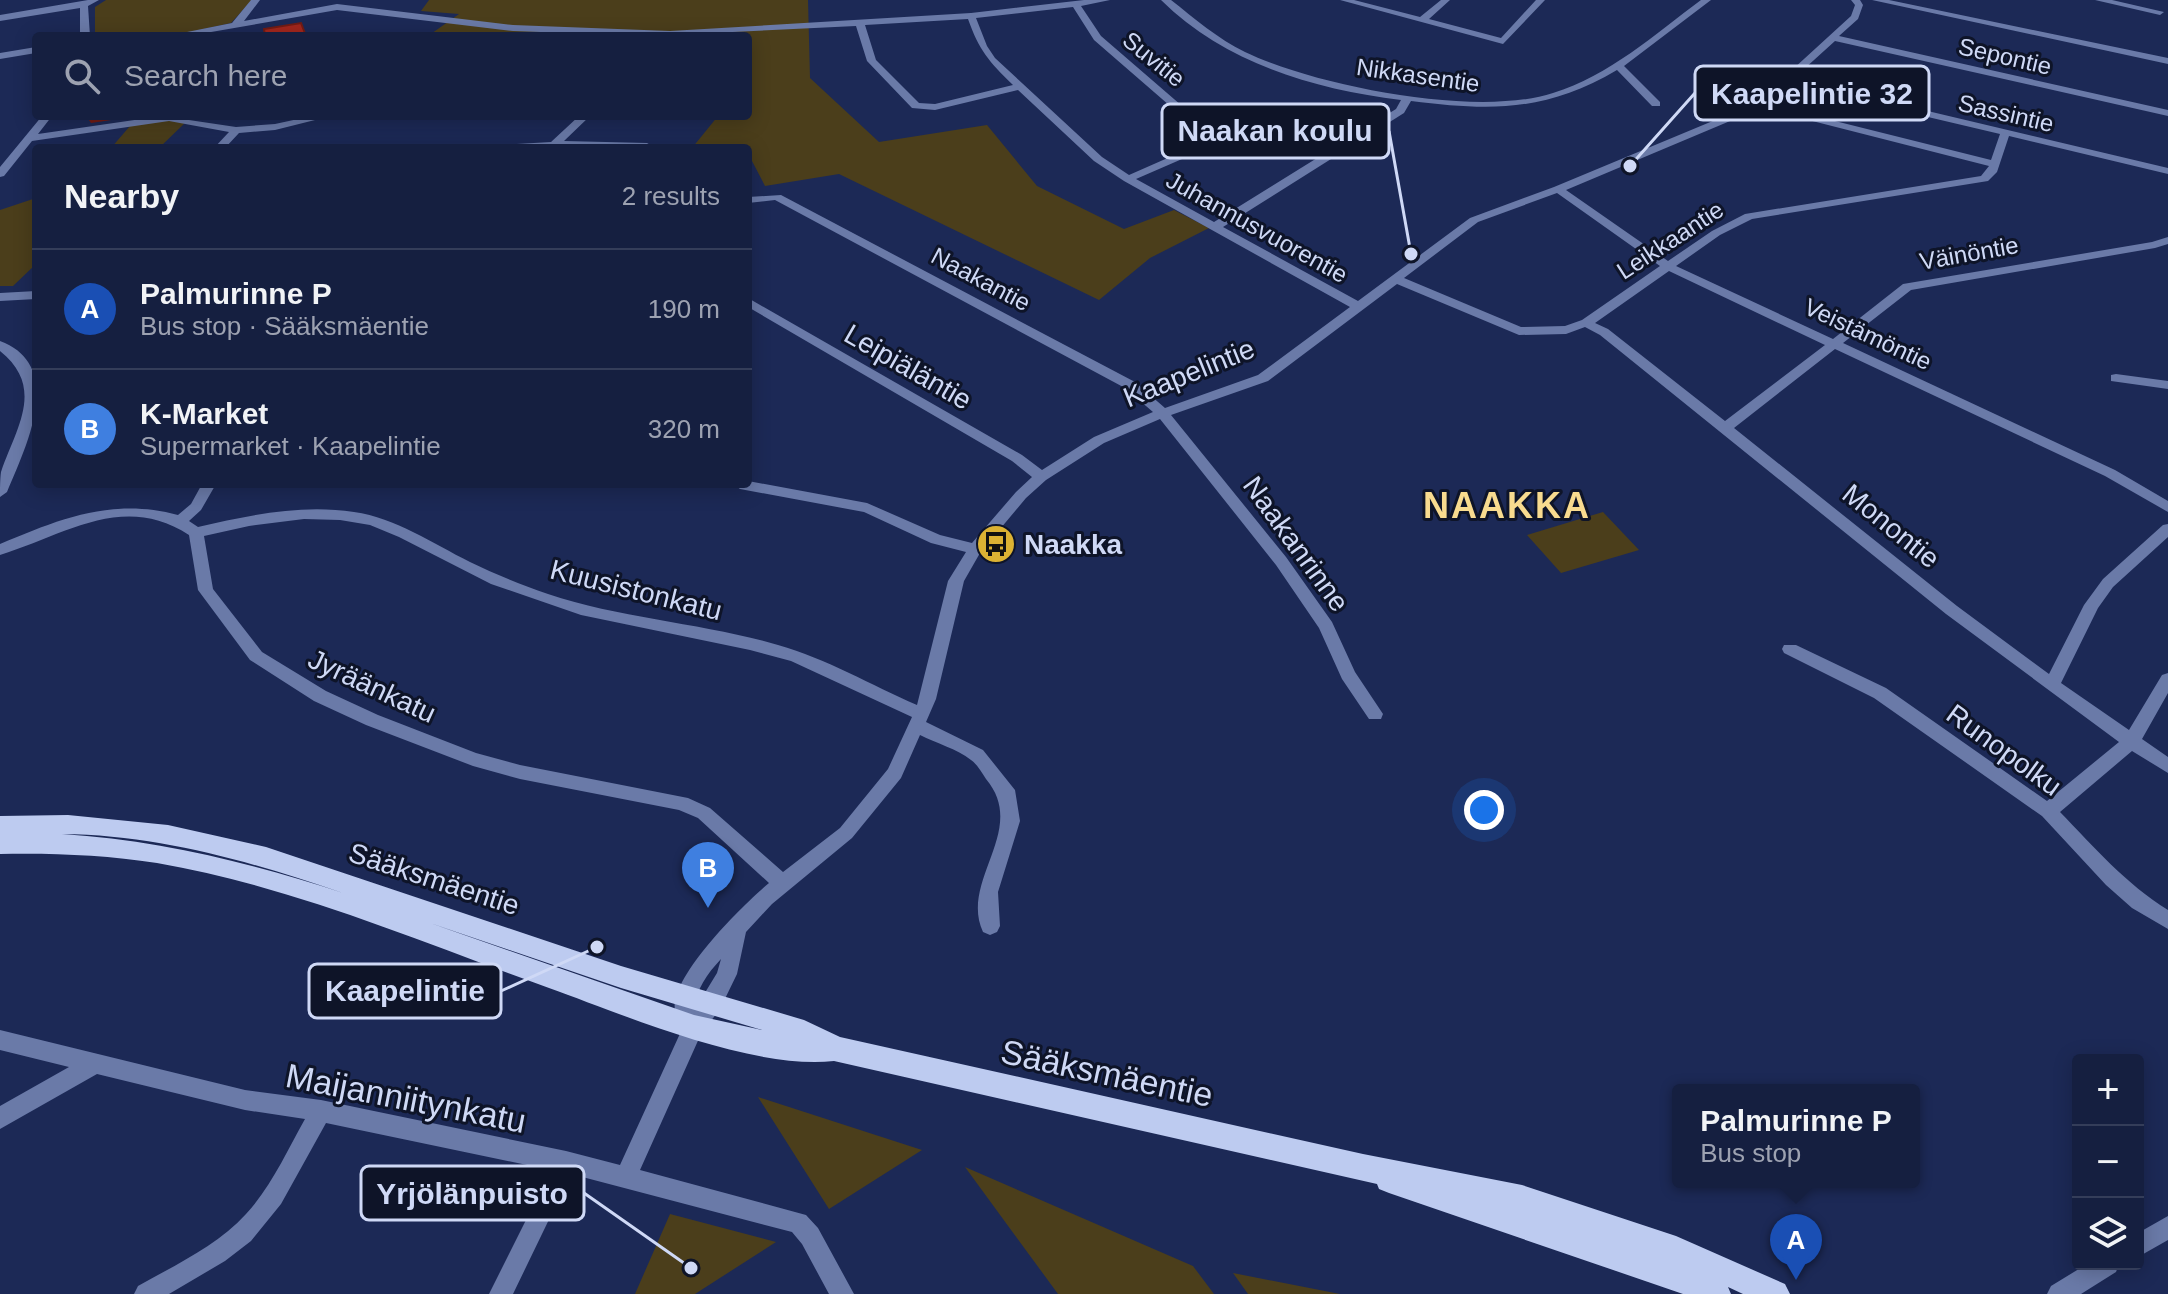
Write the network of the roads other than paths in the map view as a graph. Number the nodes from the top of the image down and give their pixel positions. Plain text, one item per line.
1 (95, 0) edge
2 (256, 0) edge
3 (371, 0) edge
4 (1106, 0) edge
5 (1165, 0) edge
6 (1346, 0) edge
7 (1446, 0) edge
8 (1541, 0) edge
9 (1707, 0) edge
10 (1855, 0) edge
11 (1876, 0) edge
12 (2099, 0) edge
13 (2144, 0) edge
14 (84, 5) junction
15 (1077, 6) junction
16 (363, 9) junction
17 (2164, 15) edge
18 (971, 16) junction
19 (0, 18) edge
20 (1422, 20) junction
21 (236, 24) junction
22 (860, 24) junction
23 (85, 32) edge
24 (193, 32) edge
25 (603, 32) edge
26 (722, 32) edge
27 (1834, 38) junction
28 (32, 51) edge
29 (0, 56) edge
30 (2168, 61) edge
31 (1618, 65) junction
32 (1788, 81) junction
33 (1021, 86) junction
34 (1407, 99) junction
35 (1656, 104) dead end
36 (1760, 105) junction
37 (2168, 113) edge
38 (44, 120) edge
39 (155, 120) edge
40 (180, 120) edge
41 (307, 120) edge
42 (581, 120) edge
43 (236, 130) junction
44 (2005, 134) junction
45 (30, 138) junction
46 (223, 144) edge
47 (554, 144) edge
48 (579, 144) edge
49 (608, 144) edge
50 (1994, 164) junction
51 (2168, 171) edge
52 (0, 174) edge
53 (1128, 179) junction
54 (1558, 189) junction
55 (752, 199) edge
56 (1216, 226) junction
57 (2168, 240) edge
58 (2161, 246) edge
59 (1667, 266) junction
60 (1394, 278) junction
61 (32, 295) edge
62 (0, 297) edge
63 (752, 304) edge
64 (1358, 306) junction
65 (1586, 323) junction
66 (1833, 343) junction
67 (0, 345) edge
68 (2116, 378) dead end
69 (32, 383) edge
70 (2168, 385) edge
71 (32, 405) edge
72 (1163, 414) junction
73 (1727, 427) junction
74 (1041, 477) junction
75 (752, 486) edge
76 (207, 488) edge
77 (0, 492) edge
78 (2168, 507) edge
79 (180, 521) junction
80 (2168, 529) edge
81 (196, 533) junction
82 (975, 549) junction
83 (0, 550) edge
84 (1790, 649) dead end
85 (2168, 679) edge
86 (2052, 685) junction
87 (1375, 714) dead end
88 (920, 720) junction
89 (2131, 742) junction
90 (2168, 766) edge
91 (2048, 811) junction
92 (0, 826) edge
93 (0, 844) edge
94 (783, 884) junction
95 (2168, 920) edge
96 (990, 926) dead end
97 (736, 930) junction
98 (686, 995) junction
99 (713, 1002) junction
100 (694, 1027) junction
101 (0, 1040) edge
102 (836, 1049) junction
103 (94, 1064) junction
104 (321, 1111) junction
105 (0, 1118) edge
106 (566, 1162) junction
107 (1363, 1168) junction
108 (625, 1178) junction
109 (2168, 1227) edge
110 (2144, 1242) edge
111 (2098, 1270) edge
112 (146, 1294) edge
113 (501, 1294) edge
114 (842, 1294) edge
115 (1716, 1294) edge
116 (1775, 1294) edge
117 (2059, 1294) edge

1 - 14 street
2 - 21 street
3 - 16 street
4 - 15 street
5 - 34 street, Nikkasentie
6 - 20 street
7 - 20 street
8 - 20 street
9 - 31 street, Nikkasentie
10 - 27 street, Kaapelintie
11 - 30 street
12 - 17 street
13 - 17 street
14 - 19 street
14 - 23 street
15 - 18 street
15 - 53 street, Suvitie
16 - 21 street
16 - 25 street
18 - 22 street
18 - 33 street, Juhannusvuorentie
21 - 24 street
22 - 26 street
22 - 33 street
27 - 32 street, Kaapelintie
27 - 37 street, Sepontie
28 - 29 street
31 - 34 street, Nikkasentie
31 - 35 street
32 - 36 street, Kaapelintie
32 - 44 street, Sassintie
33 - 53 street, Juhannusvuorentie
34 - 56 street
36 - 50 street
36 - 54 street, Kaapelintie
38 - 45 street
39 - 45 street
40 - 43 street
41 - 43 street
42 - 47 street
43 - 46 street
44 - 50 street
44 - 51 street, Sassintie
45 - 52 street
48 - 49 street
50 - 59 street, Leikkaantie
53 - 56 street, Juhannusvuorentie
54 - 59 street, Veistämöntie
54 - 60 street, Kaapelintie
55 - 72 street, Naakantie
56 - 64 street, Juhannusvuorentie
57 - 58 street, Väinöntie
58 - 66 street, Väinöntie
59 - 65 street, Leikkaantie
59 - 66 street, Veistämöntie
60 - 64 street, Kaapelintie
60 - 65 street, Leikkaantie
61 - 62 street
63 - 74 street, Leipiäläntie
64 - 72 street, Kaapelintie
65 - 73 street, Monontie
66 - 73 street, Väinöntie
66 - 78 street, Veistämöntie
67 - 69 street
68 - 70 street
71 - 77 street
72 - 74 street, Kaapelintie
72 - 87 street, Naakanrinne
73 - 86 street, Monontie
74 - 82 street, Kaapelintie
75 - 82 street
76 - 79 street
79 - 81 street
79 - 83 street
80 - 86 street
81 - 88 street, Kuusistonkatu
81 - 94 street, Jyräänkatu
82 - 88 street, Kaapelintie
84 - 91 street, Runopolku
85 - 89 street
86 - 89 street, Monontie
88 - 94 street, Kaapelintie
88 - 96 street, Kuusistonkatu
89 - 90 street, Monontie
89 - 91 street
91 - 95 street, Runopolku
92 - 98 main road, Sääksmäentie
93 - 100 main road, Sääksmäentie
94 - 97 street, Kaapelintie
97 - 98 street, Kaapelintie
97 - 99 street
98 - 99 main road, Sääksmäentie
98 - 100 street
99 - 100 street
99 - 102 main road, Sääksmäentie
100 - 102 main road, Sääksmäentie
100 - 108 street
101 - 103 street, Maijanniitynkatu
102 - 107 main road, Sääksmäentie
103 - 104 street, Maijanniitynkatu
103 - 105 street
104 - 106 street, Maijanniitynkatu
104 - 112 street
106 - 108 street, Maijanniitynkatu
106 - 113 street
107 - 115 main road, Sääksmäentie
107 - 116 main road, Sääksmäentie
108 - 114 street, Maijanniitynkatu
109 - 110 street
111 - 117 street

